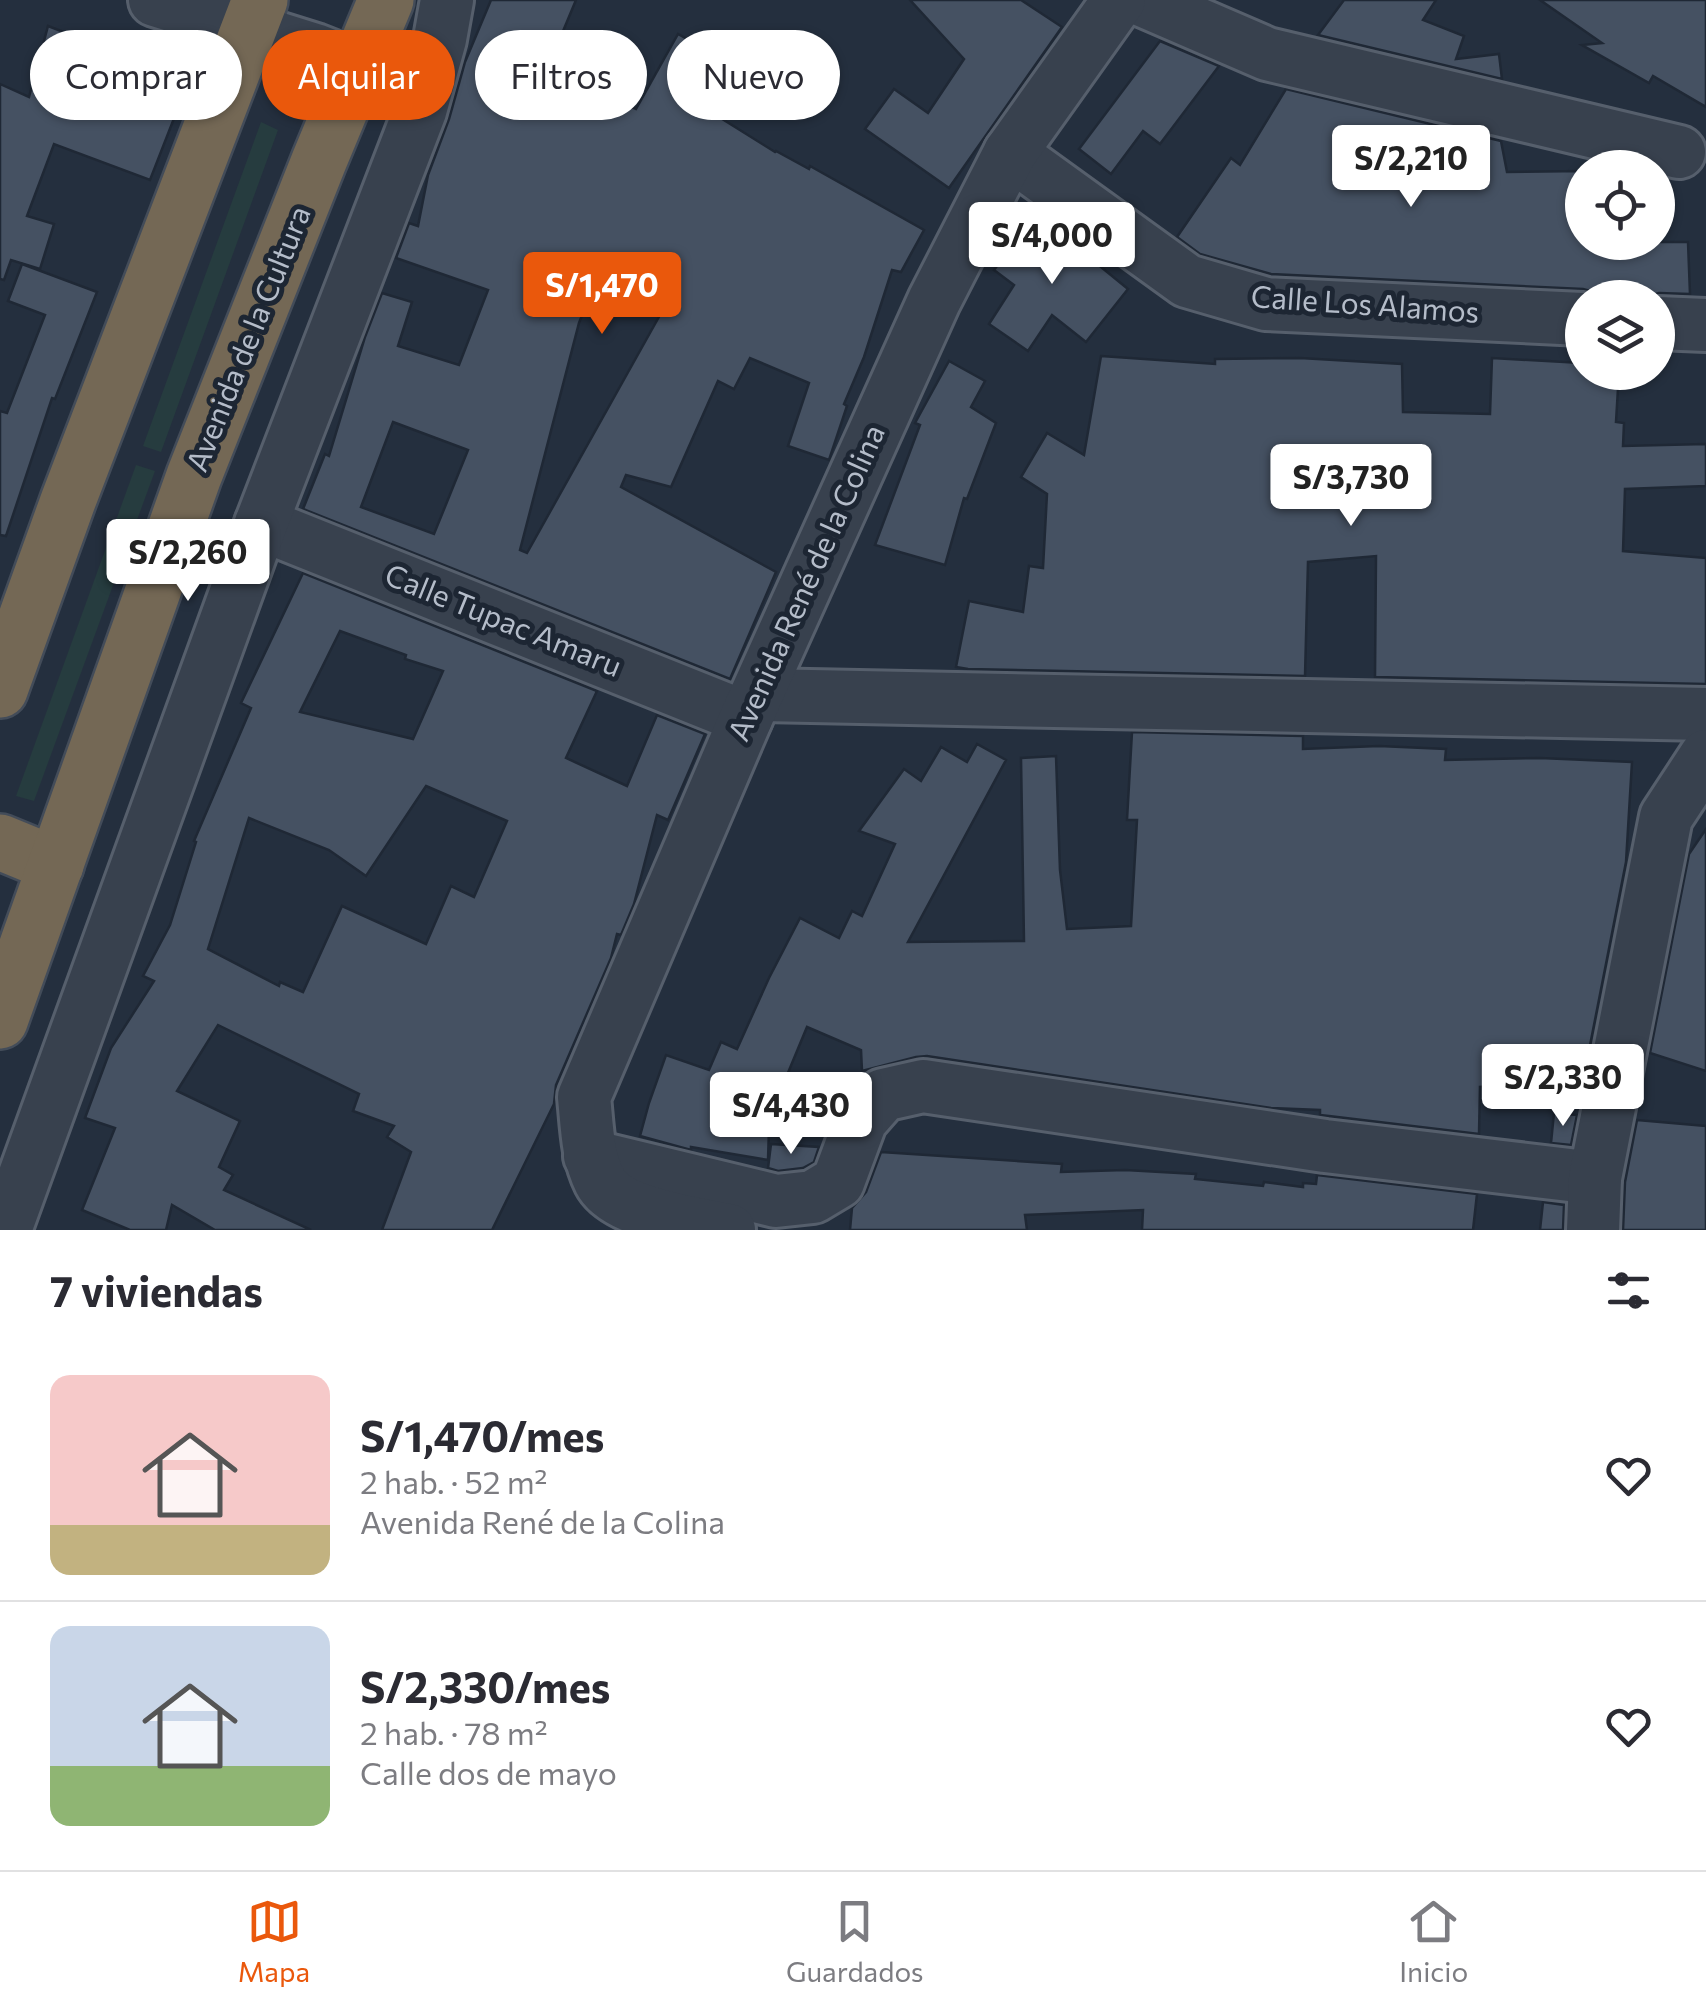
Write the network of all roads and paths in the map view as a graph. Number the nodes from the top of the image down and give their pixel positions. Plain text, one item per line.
1 (155, 0) edge
2 (386, 0) edge
3 (447, 0) edge
4 (1119, 0) edge
5 (1142, 0) edge
6 (254, 14) edge
7 (285, 30) edge
8 (373, 30) edge
9 (337, 120) edge
10 (1679, 152) dead end
11 (1010, 153) junction
12 (1565, 318) edge
13 (1675, 324) edge
14 (1706, 325) edge
15 (260, 524) junction
16 (0, 690) edge
17 (752, 706) junction
18 (1706, 714) edge
19 (1706, 756) edge
20 (0, 842) edge
21 (56, 865) junction
22 (0, 1020) edge
23 (601, 1174) junction
24 (1595, 1178) junction
25 (5, 1230) edge
26 (729, 1230) edge
27 (1593, 1230) edge

1 - 6 street
2 - 8 highway, Avenida de la Cultura
3 - 15 street
4 - 11 street, Avenida René de la Colina
5 - 10 street
6 - 7 street
6 - 16 highway
9 - 21 highway, Avenida de la Cultura
11 - 12 street, Calle Los Alamos
11 - 17 street, Avenida René de la Colina
13 - 14 street
15 - 17 street, Calle Tupac Amaru
15 - 25 street
17 - 18 street
17 - 23 street, Avenida René de la Colina
19 - 24 street
20 - 21 highway
21 - 22 highway, Avenida de la Cultura
23 - 24 street
23 - 26 street
24 - 27 street

